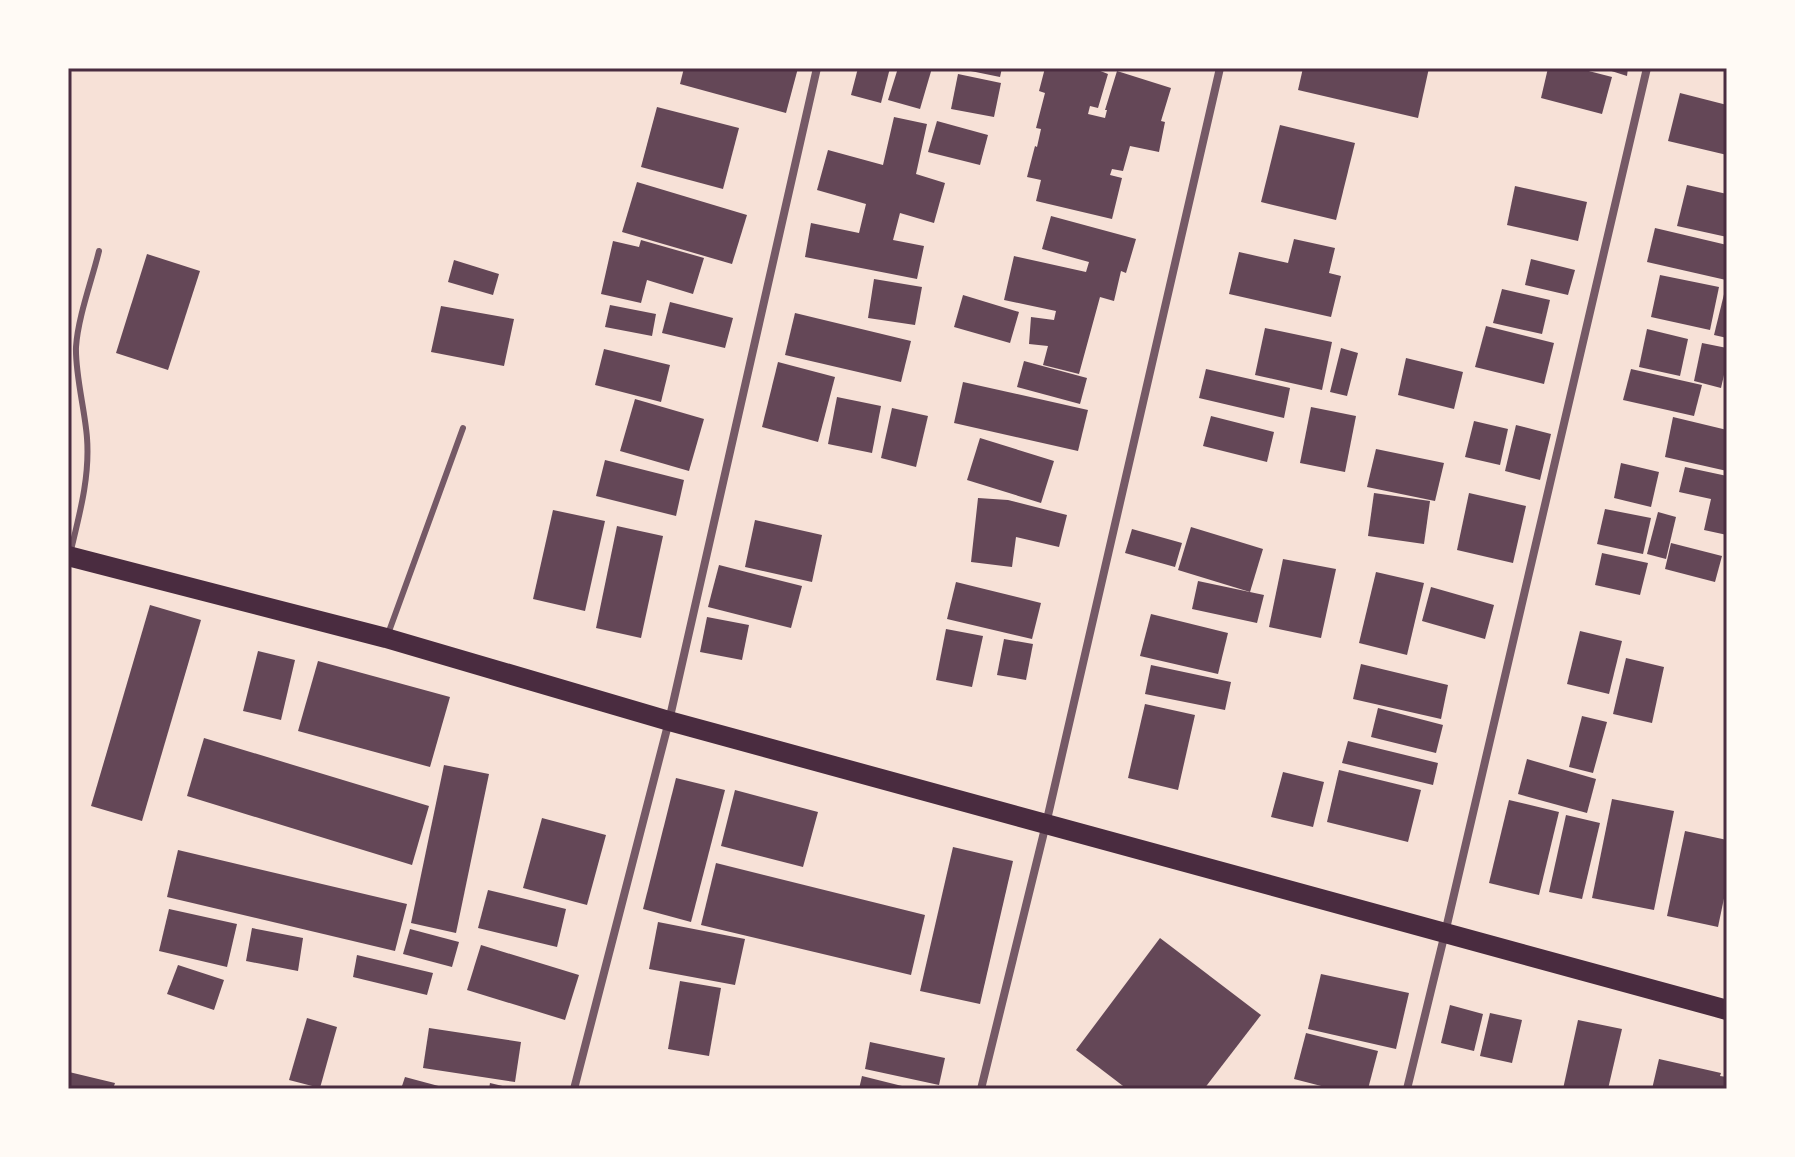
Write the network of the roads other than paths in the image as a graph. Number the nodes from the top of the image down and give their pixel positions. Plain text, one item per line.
1 (817, 68) edge
2 (1220, 68) edge
3 (1647, 68) edge
4 (99, 251) dead end
5 (463, 428) dead end
6 (68, 557) edge
7 (386, 638) junction
8 (669, 721) junction
9 (1046, 824) junction
10 (1445, 933) junction
11 (1727, 1010) edge
12 (574, 1089) edge
13 (981, 1089) edge
14 (1407, 1089) edge

1 - 8 street
2 - 9 street
3 - 10 street
4 - 6 lane
5 - 7 lane
6 - 7 main road
7 - 8 main road
8 - 9 main road
8 - 12 street
9 - 10 main road
9 - 13 street
10 - 11 main road
10 - 14 street

